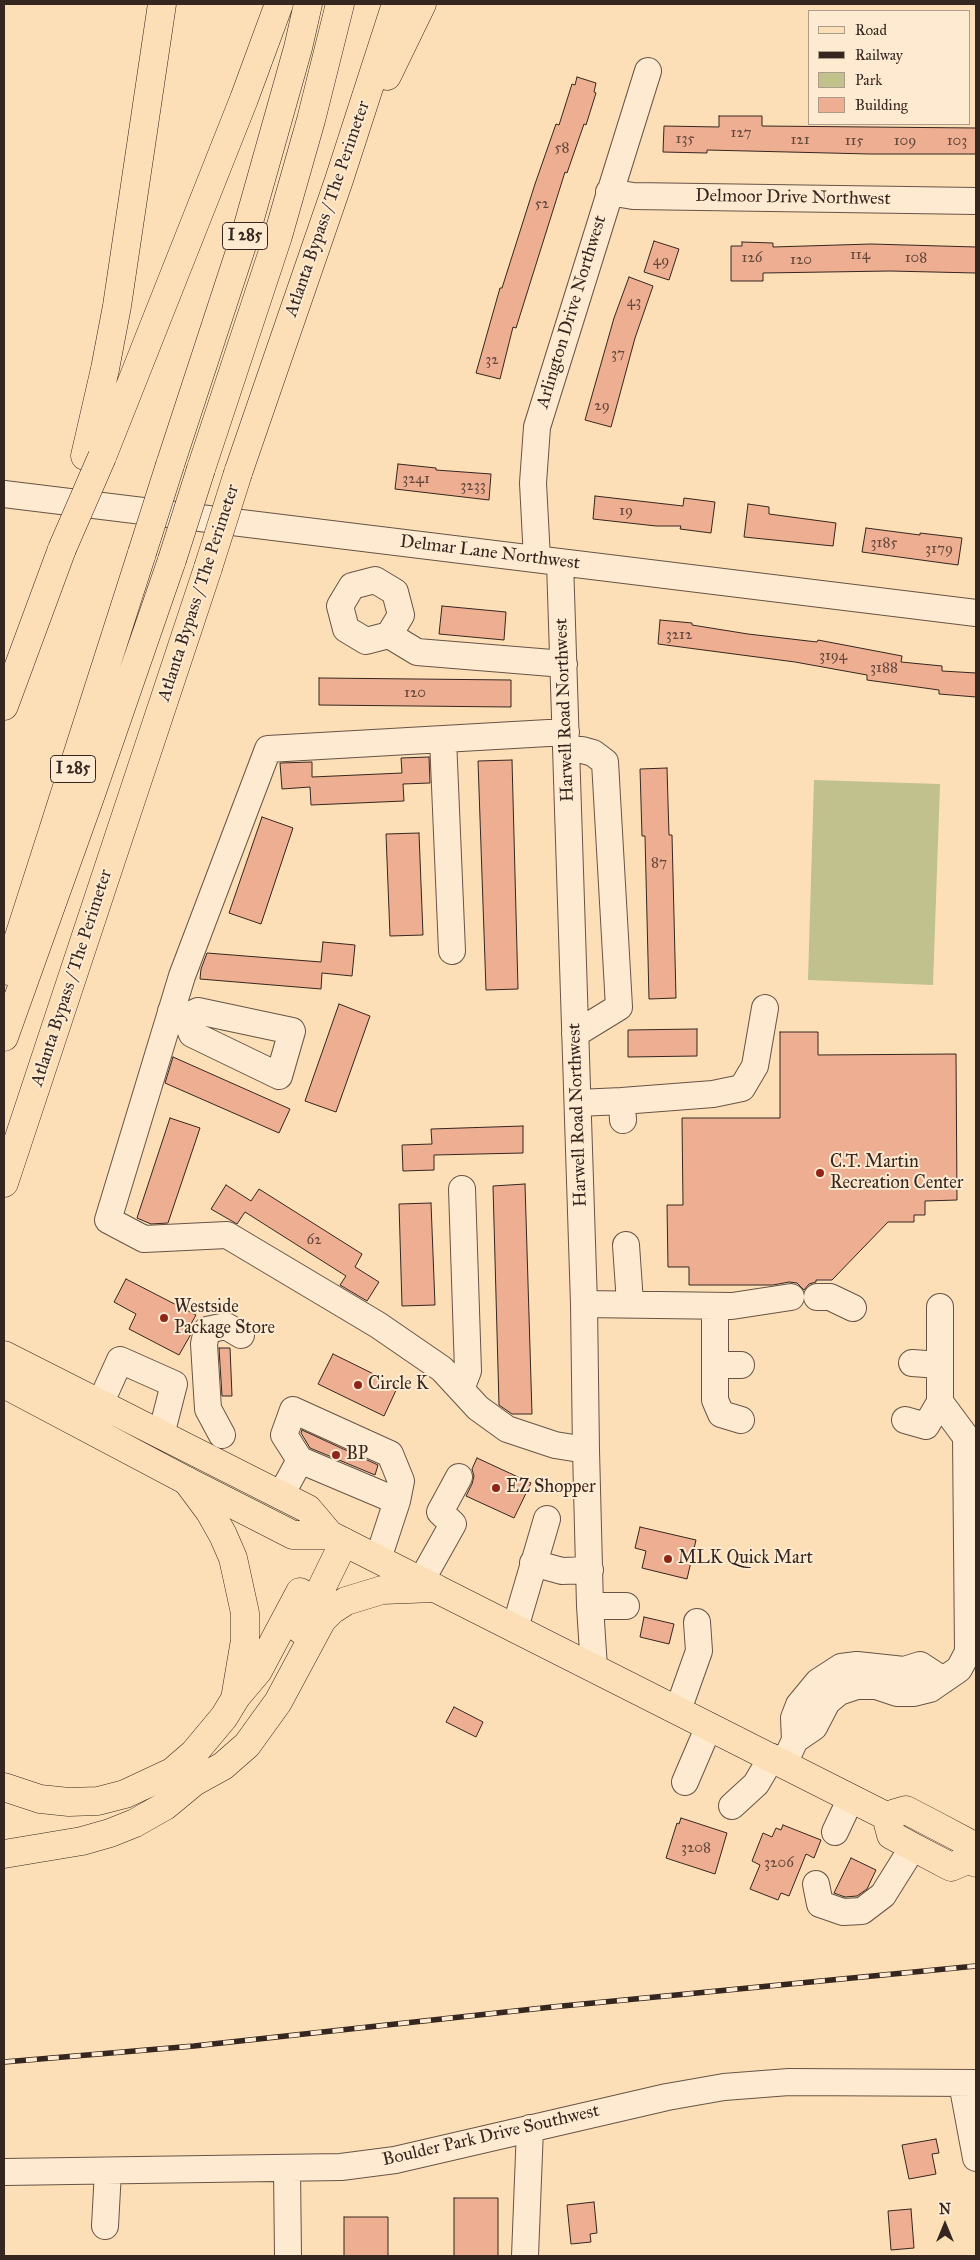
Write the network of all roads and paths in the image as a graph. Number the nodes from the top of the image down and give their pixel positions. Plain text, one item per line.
1 (162, 4) edge
2 (279, 4) edge
3 (308, 4) edge
4 (340, 4) edge
5 (396, 4) edge
6 (422, 4) edge
7 (648, 72) dead end
8 (339, 180) junction
9 (609, 192) junction
10 (976, 201) edge
11 (94, 457) junction
12 (4, 494) edge
13 (549, 560) junction
14 (976, 613) edge
15 (389, 635) dead end
16 (564, 664) junction
17 (4, 706) edge
18 (443, 739) junction
19 (566, 741) junction
20 (452, 951) dead end
21 (4, 986) edge
22 (764, 1008) dead end
23 (575, 1034) junction
24 (4, 1037) edge
25 (578, 1103) junction
26 (4, 1183) edge
27 (462, 1190) dead end
28 (626, 1245) dead end
29 (630, 1303) junction
30 (584, 1304) junction
31 (715, 1306) junction
32 (940, 1307) dead end
33 (853, 1308) dead end
34 (241, 1334) dead end
35 (912, 1363) dead end
36 (715, 1365) junction
37 (741, 1365) dead end
38 (940, 1365) junction
39 (11, 1373) edge
40 (461, 1390) junction
41 (940, 1402) junction
42 (100, 1404) junction
43 (742, 1420) dead end
44 (918, 1429) dead end
45 (162, 1435) junction
46 (586, 1450) junction
47 (210, 1459) junction
48 (300, 1460) junction
49 (459, 1477) dead end
50 (187, 1481) junction
51 (281, 1495) junction
52 (397, 1501) junction
53 (547, 1519) dead end
54 (337, 1539) junction
55 (378, 1559) junction
56 (533, 1563) junction
57 (590, 1570) junction
58 (428, 1584) junction
59 (590, 1606) junction
60 (626, 1606) dead end
61 (697, 1622) dead end
62 (515, 1628) junction
63 (594, 1668) junction
64 (943, 1680) junction
65 (235, 1699) junction
66 (678, 1710) junction
67 (709, 1726) junction
68 (784, 1754) junction
69 (194, 1782) junction
70 (685, 1782) dead end
71 (4, 1788) edge
72 (851, 1798) junction
73 (732, 1806) dead end
74 (886, 1816) junction
75 (835, 1832) dead end
76 (913, 1847) junction
77 (4, 1854) edge
78 (973, 1861) edge
79 (816, 1884) dead end
80 (969, 2083) edge
81 (530, 2128) junction
82 (976, 2158) edge
83 (287, 2168) junction
84 (108, 2171) junction
85 (4, 2172) edge
86 (105, 2226) dead end
87 (288, 2256) edge
88 (525, 2256) edge

1 - 11 main road
2 - 11 main road
3 - 21 main road, I 285, bridge
4 - 24 main road, bridge
5 - 8 main road, Atlanta Bypass / The Perimeter
6 - 8 main road
7 - 9 street, Arlington Drive Northwest
8 - 26 main road, Atlanta Bypass / The Perimeter, bridge
9 - 10 street, Delmoor Drive Northwest
9 - 13 street, Arlington Drive Northwest
11 - 17 main road, bridge
12 - 13 street, Delmar Lane Northwest
13 - 14 street, Delmar Lane Northwest
13 - 16 street, Harwell Road Northwest
15 - 16 street
16 - 19 street, Harwell Road Northwest
18 - 19 street
18 - 20 street
18 - 40 street
19 - 23 street, Harwell Road Northwest
19 - 23 street
22 - 25 street
23 - 25 street, Harwell Road Northwest
25 - 30 street, Harwell Road Northwest
27 - 40 street
28 - 29 street
29 - 30 street
29 - 31 street
30 - 46 street, Harwell Road Northwest
31 - 33 street
31 - 36 street
32 - 38 street
34 - 47 street
35 - 38 street
36 - 37 street
36 - 43 street
38 - 41 street
39 - 42 main road
39 - 50 main road
40 - 46 street
41 - 44 street
41 - 64 street
42 - 45 main road
42 - 45 street
45 - 47 main road
46 - 57 street, Harwell Road Northwest
47 - 51 main road
48 - 51 street
48 - 52 street
48 - 52 street
49 - 58 street
50 - 54 main road
50 - 65 main road
51 - 54 main road
52 - 55 street
53 - 56 street
54 - 55 main road
54 - 65 main road
54 - 69 main road
55 - 58 main road
56 - 57 street
56 - 62 street
57 - 59 street, Harwell Road Northwest
58 - 62 main road
58 - 69 main road
59 - 60 street
59 - 63 street, Harwell Road Northwest
61 - 66 street
62 - 63 main road
63 - 66 main road
64 - 68 street
64 - 68 street
65 - 71 main road
66 - 67 main road
67 - 68 main road
67 - 70 street
68 - 72 main road
68 - 73 street
69 - 77 main road
72 - 74 main road
72 - 75 street
74 - 76 main road
74 - 78 main road
76 - 78 main road
76 - 79 street
80 - 81 street, Boulder Park Drive Southwest
80 - 82 street
81 - 83 street, Boulder Park Drive Southwest
81 - 88 street
83 - 84 street, Boulder Park Drive Southwest
83 - 87 street
84 - 85 street, Boulder Park Drive Southwest
84 - 86 street

